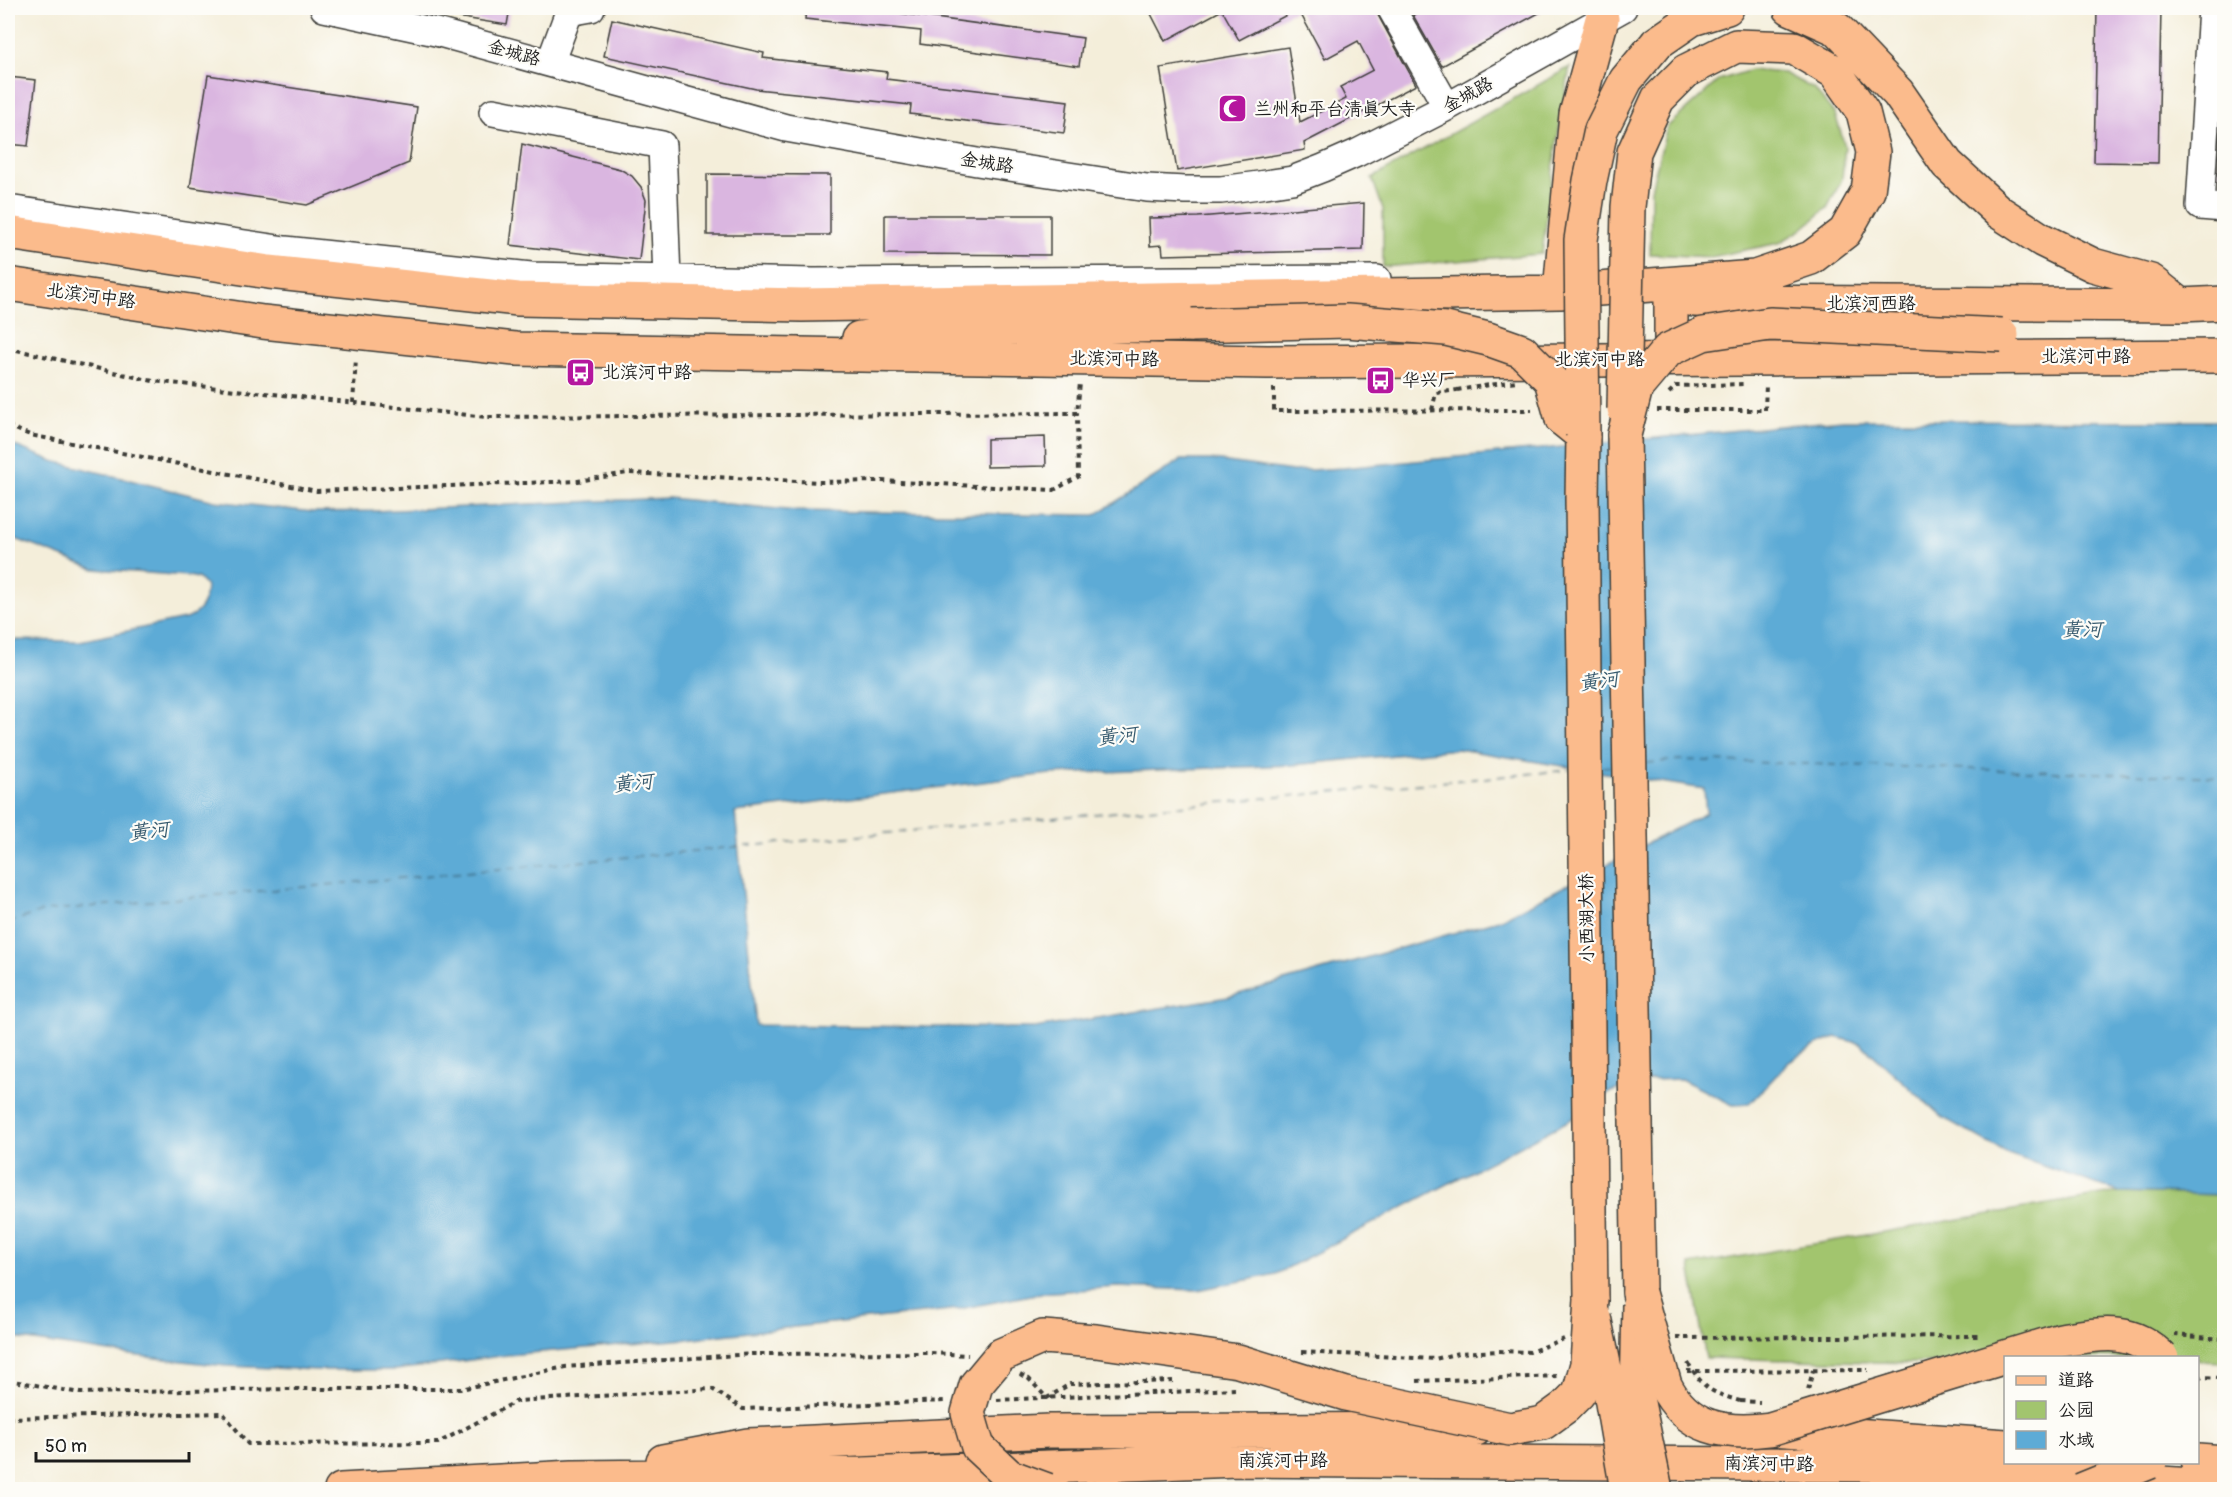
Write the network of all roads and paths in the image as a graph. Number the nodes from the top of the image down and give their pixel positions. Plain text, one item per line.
1 (324, 8) edge
2 (591, 8) edge
3 (1391, 8) edge
4 (1727, 8) edge
5 (1790, 8) edge
6 (2212, 8) edge
7 (1612, 13) edge
8 (550, 63) junction
9 (1447, 107) junction
10 (493, 112) dead end
11 (2224, 208) edge
12 (8, 209) edge
13 (8, 233) edge
14 (667, 279) junction
15 (8, 284) edge
16 (1560, 292) junction
17 (1671, 298) junction
18 (2224, 303) edge
19 (2181, 305) junction
20 (358, 332) junction
21 (2224, 338) edge
22 (8, 348) edge
23 (738, 353) junction
24 (2224, 356) edge
25 (1671, 358) junction
26 (1526, 380) dead end
27 (1091, 382) dead end
28 (1744, 384) dead end
29 (1766, 384) dead end
30 (1263, 387) dead end
31 (1668, 394) dead end
32 (1659, 402) dead end
33 (353, 403) junction
34 (1539, 410) dead end
35 (1646, 410) dead end
36 (1432, 411) junction
37 (1077, 413) junction
38 (8, 426) edge
39 (1624, 435) junction
40 (1583, 436) junction
41 (1639, 1293) junction
42 (1591, 1299) junction
43 (970, 1355) dead end
44 (2009, 1356) edge
45 (2160, 1356) edge
46 (2004, 1357) edge
47 (1687, 1362) dead end
48 (1010, 1370) dead end
49 (2199, 1377) edge
50 (2224, 1378) edge
51 (8, 1380) edge
52 (1047, 1398) dead end
53 (1740, 1401) dead end
54 (1510, 1428) junction
55 (1770, 1429) junction
56 (2004, 1446) edge
57 (2199, 1460) edge
58 (2224, 1462) edge
59 (2145, 1464) edge
60 (572, 1477) junction
61 (2224, 1487) edge
62 (341, 1490) edge
63 (1047, 1490) edge
64 (1627, 1490) edge
65 (1656, 1490) edge
66 (2081, 1490) edge

1 - 8 street, 金城路
2 - 8 street
3 - 9 street
4 - 40 main road, 小西湖大桥, bridge
5 - 19 main road
6 - 11 street
7 - 9 street, 金城路
7 - 16 main road
8 - 9 street, 金城路
10 - 14 street
12 - 14 street
13 - 16 main road
14 - 16 street
15 - 20 main road, 北滨河中路
16 - 17 main road, 北滨河西路
16 - 39 main road, bridge
17 - 19 main road, 北滨河西路
17 - 25 main road
18 - 19 main road
20 - 23 main road, 北滨河中路
20 - 33 path
21 - 39 main road, bridge
22 - 33 path
23 - 25 main road, 北滨河中路
23 - 40 main road, bridge
24 - 25 main road, 北滨河中路
26 - 36 path, bridge
27 - 37 path
28 - 31 path, bridge
29 - 35 path
30 - 36 path
32 - 39 path
33 - 37 path
34 - 36 path
37 - 38 path
39 - 41 main road
40 - 42 main road, 小西湖大桥
41 - 55 main road, bridge
41 - 65 main road, bridge
42 - 54 main road, bridge
42 - 64 main road, 小西湖大桥, bridge
43 - 51 path
44 - 45 main road, bridge
46 - 55 main road, bridge
47 - 53 path, bridge
48 - 52 path
49 - 50 path
54 - 60 main road, bridge
54 - 63 main road, bridge
55 - 56 main road
57 - 58 main road
59 - 66 main road, bridge
60 - 61 main road, 南滨河中路
60 - 62 main road, 南滨河中路

